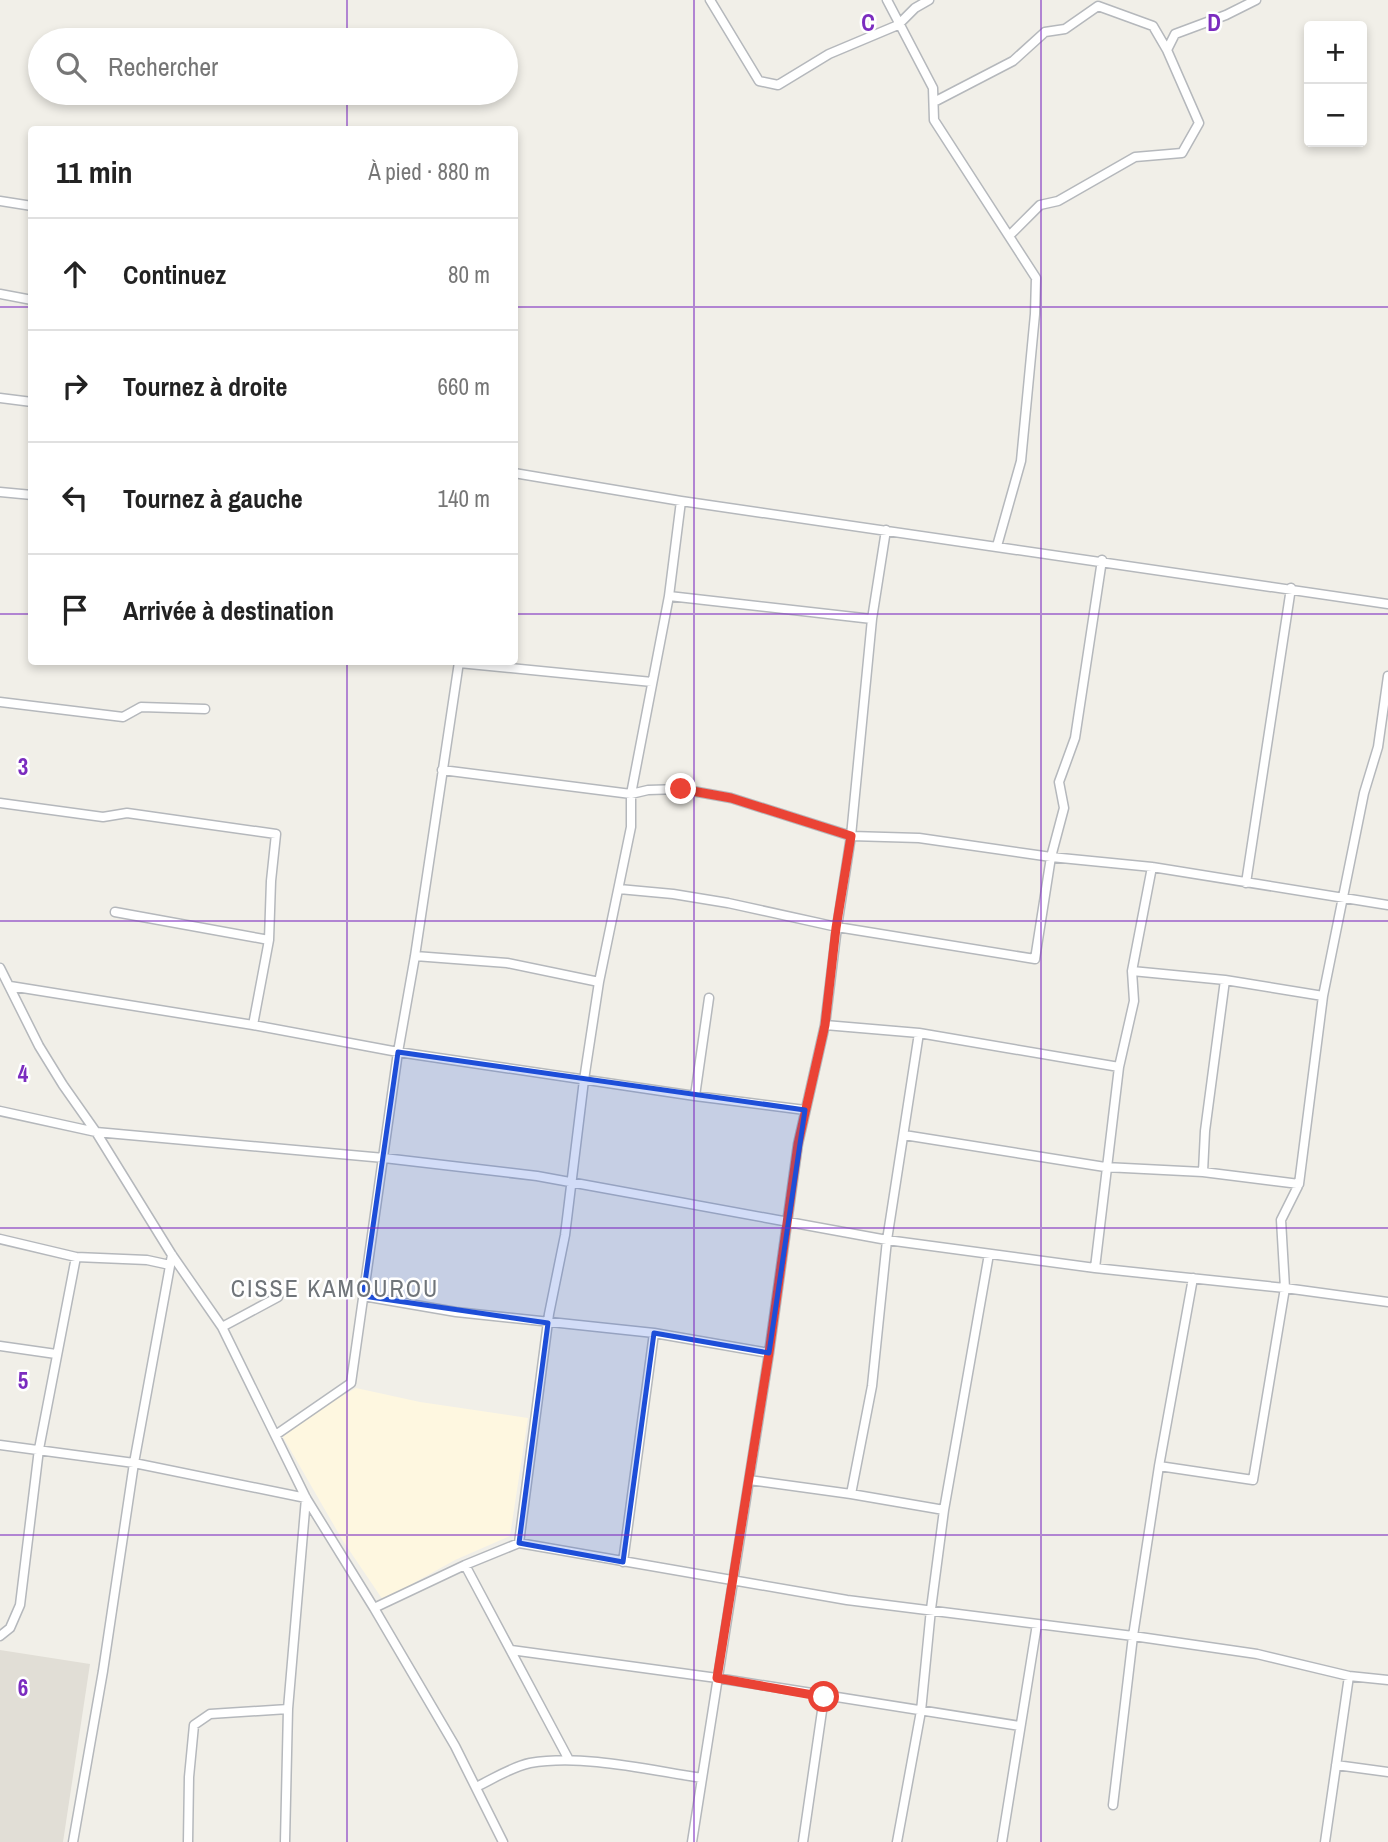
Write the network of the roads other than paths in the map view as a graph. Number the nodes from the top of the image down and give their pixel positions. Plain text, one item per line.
1 (710, 0) edge
2 (887, 0) edge
3 (929, 0) edge
4 (1255, 0) edge
5 (898, 25) junction
6 (1167, 50) junction
7 (934, 102) junction
8 (0, 201) edge
9 (28, 205) edge
10 (1009, 236) junction
11 (0, 295) edge
12 (28, 299) edge
13 (0, 398) edge
14 (28, 402) edge
15 (518, 474) edge
16 (0, 492) edge
17 (28, 495) edge
18 (681, 501) junction
19 (886, 530) junction
20 (997, 546) junction
21 (1102, 560) junction
22 (1291, 588) junction
23 (669, 596) junction
24 (1388, 604) edge
25 (873, 620) junction
26 (459, 665) edge
27 (488, 665) edge
28 (1388, 676) edge
29 (652, 682) junction
30 (0, 702) edge
31 (205, 709) dead end
32 (1388, 738) edge
33 (1378, 747) junction
34 (442, 770) junction
35 (631, 794) junction
36 (0, 803) edge
37 (851, 836) junction
38 (1051, 857) junction
39 (1152, 867) junction
40 (1246, 883) junction
41 (619, 889) junction
42 (1343, 897) junction
43 (1388, 905) edge
44 (115, 912) dead end
45 (836, 928) junction
46 (269, 940) junction
47 (415, 956) junction
48 (0, 968) edge
49 (1132, 971) junction
50 (1225, 980) junction
51 (599, 982) junction
52 (10, 986) junction
53 (1323, 996) junction
54 (709, 998) dead end
55 (253, 1025) junction
56 (825, 1025) junction
57 (919, 1033) junction
58 (398, 1052) junction
59 (1119, 1067) junction
60 (584, 1080) junction
61 (695, 1096) junction
62 (805, 1110) junction
63 (0, 1111) edge
64 (96, 1132) junction
65 (904, 1135) junction
66 (384, 1158) junction
67 (1105, 1167) junction
68 (1203, 1172) junction
69 (571, 1182) junction
70 (1299, 1184) junction
71 (787, 1220) junction
72 (0, 1239) edge
73 (887, 1240) junction
74 (989, 1254) junction
75 (172, 1255) junction
76 (76, 1257) junction
77 (170, 1265) junction
78 (1095, 1268) junction
79 (1193, 1278) junction
80 (1285, 1288) junction
81 (363, 1296) junction
82 (278, 1297) dead end
83 (1388, 1302) edge
84 (548, 1323) junction
85 (222, 1327) junction
86 (654, 1333) junction
87 (0, 1346) edge
88 (769, 1353) junction
89 (56, 1354) junction
90 (277, 1434) junction
91 (0, 1444) edge
92 (39, 1450) junction
93 (134, 1463) junction
94 (1159, 1466) junction
95 (749, 1480) junction
96 (851, 1494) junction
97 (306, 1498) junction
98 (944, 1510) junction
99 (519, 1543) junction
100 (623, 1562) junction
101 (465, 1565) junction
102 (733, 1579) junction
103 (374, 1608) junction
104 (931, 1609) junction
105 (1037, 1625) junction
106 (0, 1636) edge
107 (1133, 1636) junction
108 (510, 1650) junction
109 (1349, 1676) junction
110 (717, 1678) junction
111 (1388, 1680) edge
112 (824, 1697) junction
113 (288, 1709) junction
114 (921, 1711) junction
115 (1020, 1726) junction
116 (569, 1760) junction
117 (1336, 1765) junction
118 (1388, 1772) edge
119 (702, 1778) junction
120 (476, 1787) junction
121 (1113, 1805) dead end
122 (73, 1842) edge
123 (188, 1842) edge
124 (285, 1842) edge
125 (503, 1842) edge
126 (692, 1842) edge
127 (803, 1842) edge
128 (897, 1842) edge
129 (1002, 1842) edge
130 (1325, 1842) edge

1 - 5 street
2 - 5 street
3 - 5 street
4 - 6 street
5 - 7 street
6 - 7 street
6 - 10 street
7 - 10 street
8 - 9 street
10 - 20 street
11 - 12 street
13 - 14 street
15 - 18 street
16 - 17 street
18 - 19 street
18 - 23 street
19 - 20 street
19 - 25 street
20 - 21 street
21 - 22 street
21 - 38 street
22 - 24 street
22 - 40 street
23 - 25 street
23 - 29 street
25 - 37 street
26 - 34 street
27 - 29 street
28 - 33 street
29 - 35 street
30 - 31 street
32 - 33 street
33 - 42 street
34 - 35 street
34 - 47 street
35 - 37 street
35 - 41 street
36 - 46 street
37 - 38 street
37 - 45 street
38 - 39 street
38 - 45 street
39 - 40 street
39 - 49 street
40 - 42 street
41 - 45 street
41 - 51 street
42 - 43 street
42 - 53 street
44 - 46 street
45 - 56 street
46 - 55 street
47 - 51 street
47 - 58 street
48 - 52 street
49 - 50 street
49 - 59 street
50 - 53 street
50 - 68 street
51 - 60 street
52 - 55 street
52 - 64 street
53 - 70 street
54 - 61 street
55 - 58 street
56 - 57 street
56 - 62 street
57 - 59 street
57 - 65 street
58 - 60 street
58 - 66 street
59 - 67 street
60 - 61 street
60 - 69 street
61 - 62 street
62 - 71 street
63 - 64 street
64 - 66 street
64 - 75 street
65 - 67 street
65 - 73 street
66 - 69 street
66 - 81 street
67 - 68 street
67 - 78 street
68 - 70 street
69 - 71 street
69 - 84 street
70 - 80 street
71 - 73 street
71 - 88 street
72 - 76 street
73 - 74 street
73 - 96 street
74 - 78 street
74 - 98 street
75 - 77 street
75 - 85 street
76 - 77 street
76 - 89 street
77 - 93 street
78 - 79 street
79 - 80 street
79 - 94 street
80 - 83 street
80 - 94 street
81 - 84 street
81 - 90 street
82 - 85 street
84 - 86 street
84 - 99 street
85 - 90 street
86 - 88 street
86 - 100 street
87 - 89 street
88 - 95 street
89 - 92 street
90 - 97 street
91 - 92 street
92 - 93 street
92 - 106 street
93 - 97 street
93 - 122 street
94 - 107 street
95 - 96 street
95 - 102 street
96 - 98 street
97 - 103 street
97 - 113 street
98 - 104 street
99 - 100 street
99 - 101 street
100 - 102 street
101 - 103 street
101 - 108 street
102 - 104 street
102 - 110 street
103 - 120 street
104 - 105 street
104 - 114 street
105 - 107 street
105 - 115 street
107 - 109 street
107 - 121 street
108 - 110 street
108 - 116 street
109 - 111 street
109 - 117 street
110 - 112 street
110 - 119 street
112 - 114 street
112 - 127 street
113 - 123 street
113 - 124 street
114 - 115 street
114 - 128 street
115 - 129 street
116 - 119 street
116 - 120 street
117 - 118 street
117 - 130 street
119 - 126 street
120 - 125 street

